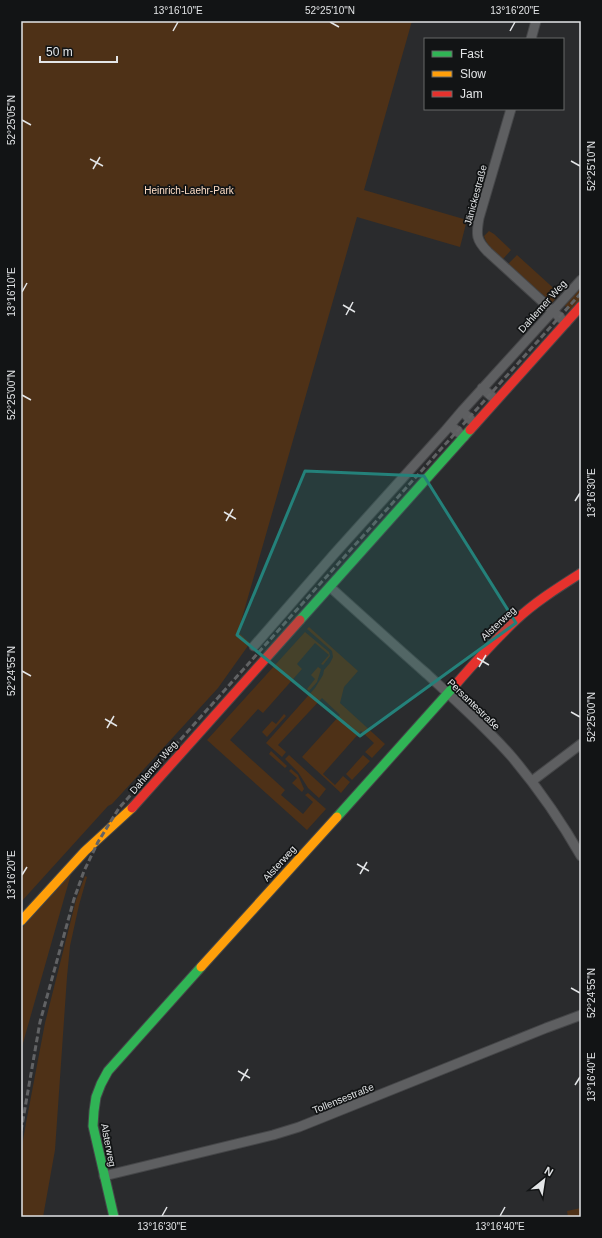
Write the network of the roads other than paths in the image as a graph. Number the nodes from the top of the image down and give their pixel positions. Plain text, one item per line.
1 (536, 21) edge
2 (531, 38) edge
3 (511, 110) edge
4 (581, 280) edge
5 (581, 306) edge
6 (553, 311) junction
7 (566, 323) junction
8 (520, 347) junction
9 (534, 359) junction
10 (504, 364) junction
11 (518, 376) junction
12 (482, 388) junction
13 (496, 400) junction
14 (462, 411) junction
15 (476, 424) junction
16 (450, 425) junction
17 (464, 437) junction
18 (395, 488) junction
19 (408, 500) junction
20 (335, 553) junction
21 (349, 565) junction
22 (581, 573) edge
23 (330, 587) junction
24 (284, 612) junction
25 (297, 624) junction
26 (254, 646) dead end
27 (447, 692) junction
28 (581, 744) edge
29 (532, 781) junction
30 (581, 856) edge
31 (21, 921) edge
32 (581, 1015) edge
33 (104, 1176) junction
34 (114, 1217) edge

1 - 2 street
3 - 6 street, Jänickestraße
4 - 6 street, Dahlemer Weg
5 - 7 main road, Dahlemer Weg
6 - 7 street, Jänickestraße
6 - 8 street, Dahlemer Weg
7 - 9 main road, Dahlemer Weg
8 - 9 street, Dahlemer Weg
8 - 10 street, Dahlemer Weg
9 - 11 main road, Dahlemer Weg
10 - 11 street
10 - 12 street, Dahlemer Weg
11 - 13 main road, Dahlemer Weg
12 - 13 street
12 - 14 street, Dahlemer Weg
13 - 15 main road, Dahlemer Weg
14 - 15 street
14 - 16 street, Dahlemer Weg
15 - 17 main road, Dahlemer Weg
16 - 17 street
16 - 18 street, Dahlemer Weg
17 - 19 main road, Dahlemer Weg
18 - 19 street
18 - 20 street, Dahlemer Weg
19 - 21 main road, Dahlemer Weg
20 - 21 street
20 - 24 street, Dahlemer Weg
21 - 23 main road, Dahlemer Weg
22 - 27 main road, Alsterweg
23 - 25 main road, Dahlemer Weg
23 - 27 street, Persantestraße
24 - 25 street
24 - 26 street, Dahlemer Weg
25 - 31 main road, Dahlemer Weg
27 - 29 street, Persantestraße
27 - 33 main road, Alsterweg
28 - 29 street
29 - 30 street, Persantestraße
32 - 33 street, Tollensestraße
33 - 34 main road, Alsterweg

